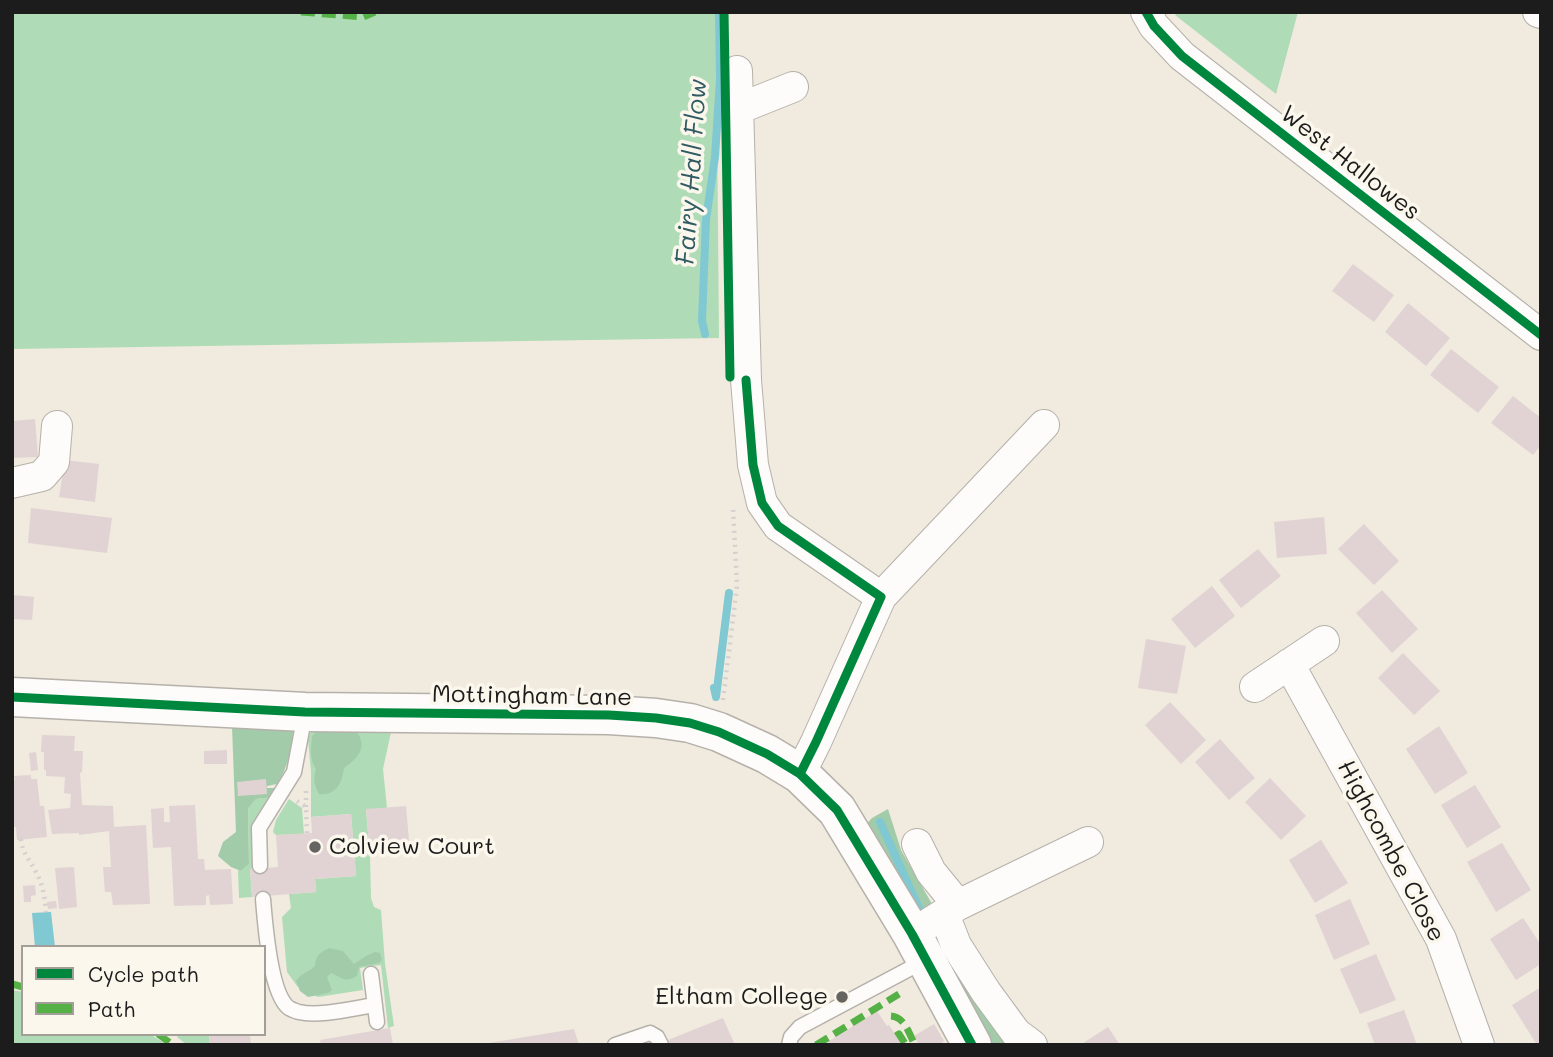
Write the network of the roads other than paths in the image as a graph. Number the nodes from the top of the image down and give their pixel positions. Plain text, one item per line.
1 (1146, 12) edge
2 (737, 71) dead end
3 (793, 87) dead end
4 (737, 109) junction
5 (1541, 335) edge
6 (1045, 425) dead end
7 (57, 426) dead end
8 (12, 483) edge
9 (881, 597) junction
10 (1324, 641) dead end
11 (1289, 664) junction
12 (1255, 687) dead end
13 (12, 696) edge
14 (305, 712) junction
15 (800, 774) junction
16 (1088, 842) dead end
17 (917, 844) dead end
18 (260, 866) dead end
19 (263, 899) dead end
20 (951, 909) junction
21 (919, 947) junction
22 (371, 974) dead end
23 (375, 1005) junction
24 (377, 1022) dead end
25 (615, 1045) edge
26 (660, 1045) edge
27 (789, 1045) edge
28 (972, 1045) edge
29 (1032, 1045) edge
30 (1479, 1045) edge

1 - 5 street, West Hallowes
2 - 4 street
3 - 4 street
4 - 9 street
6 - 9 street
7 - 8 street
9 - 15 street
10 - 11 street
11 - 12 street
11 - 30 street, Highcombe Close
13 - 14 street, Mottingham Lane
14 - 15 street, Mottingham Lane
14 - 18 lane
15 - 21 street, Mottingham Lane
16 - 20 street
17 - 20 street
19 - 23 lane
20 - 21 street
20 - 29 street
21 - 27 lane
21 - 28 street, Mottingham Lane
22 - 23 lane
23 - 24 lane
25 - 26 lane

